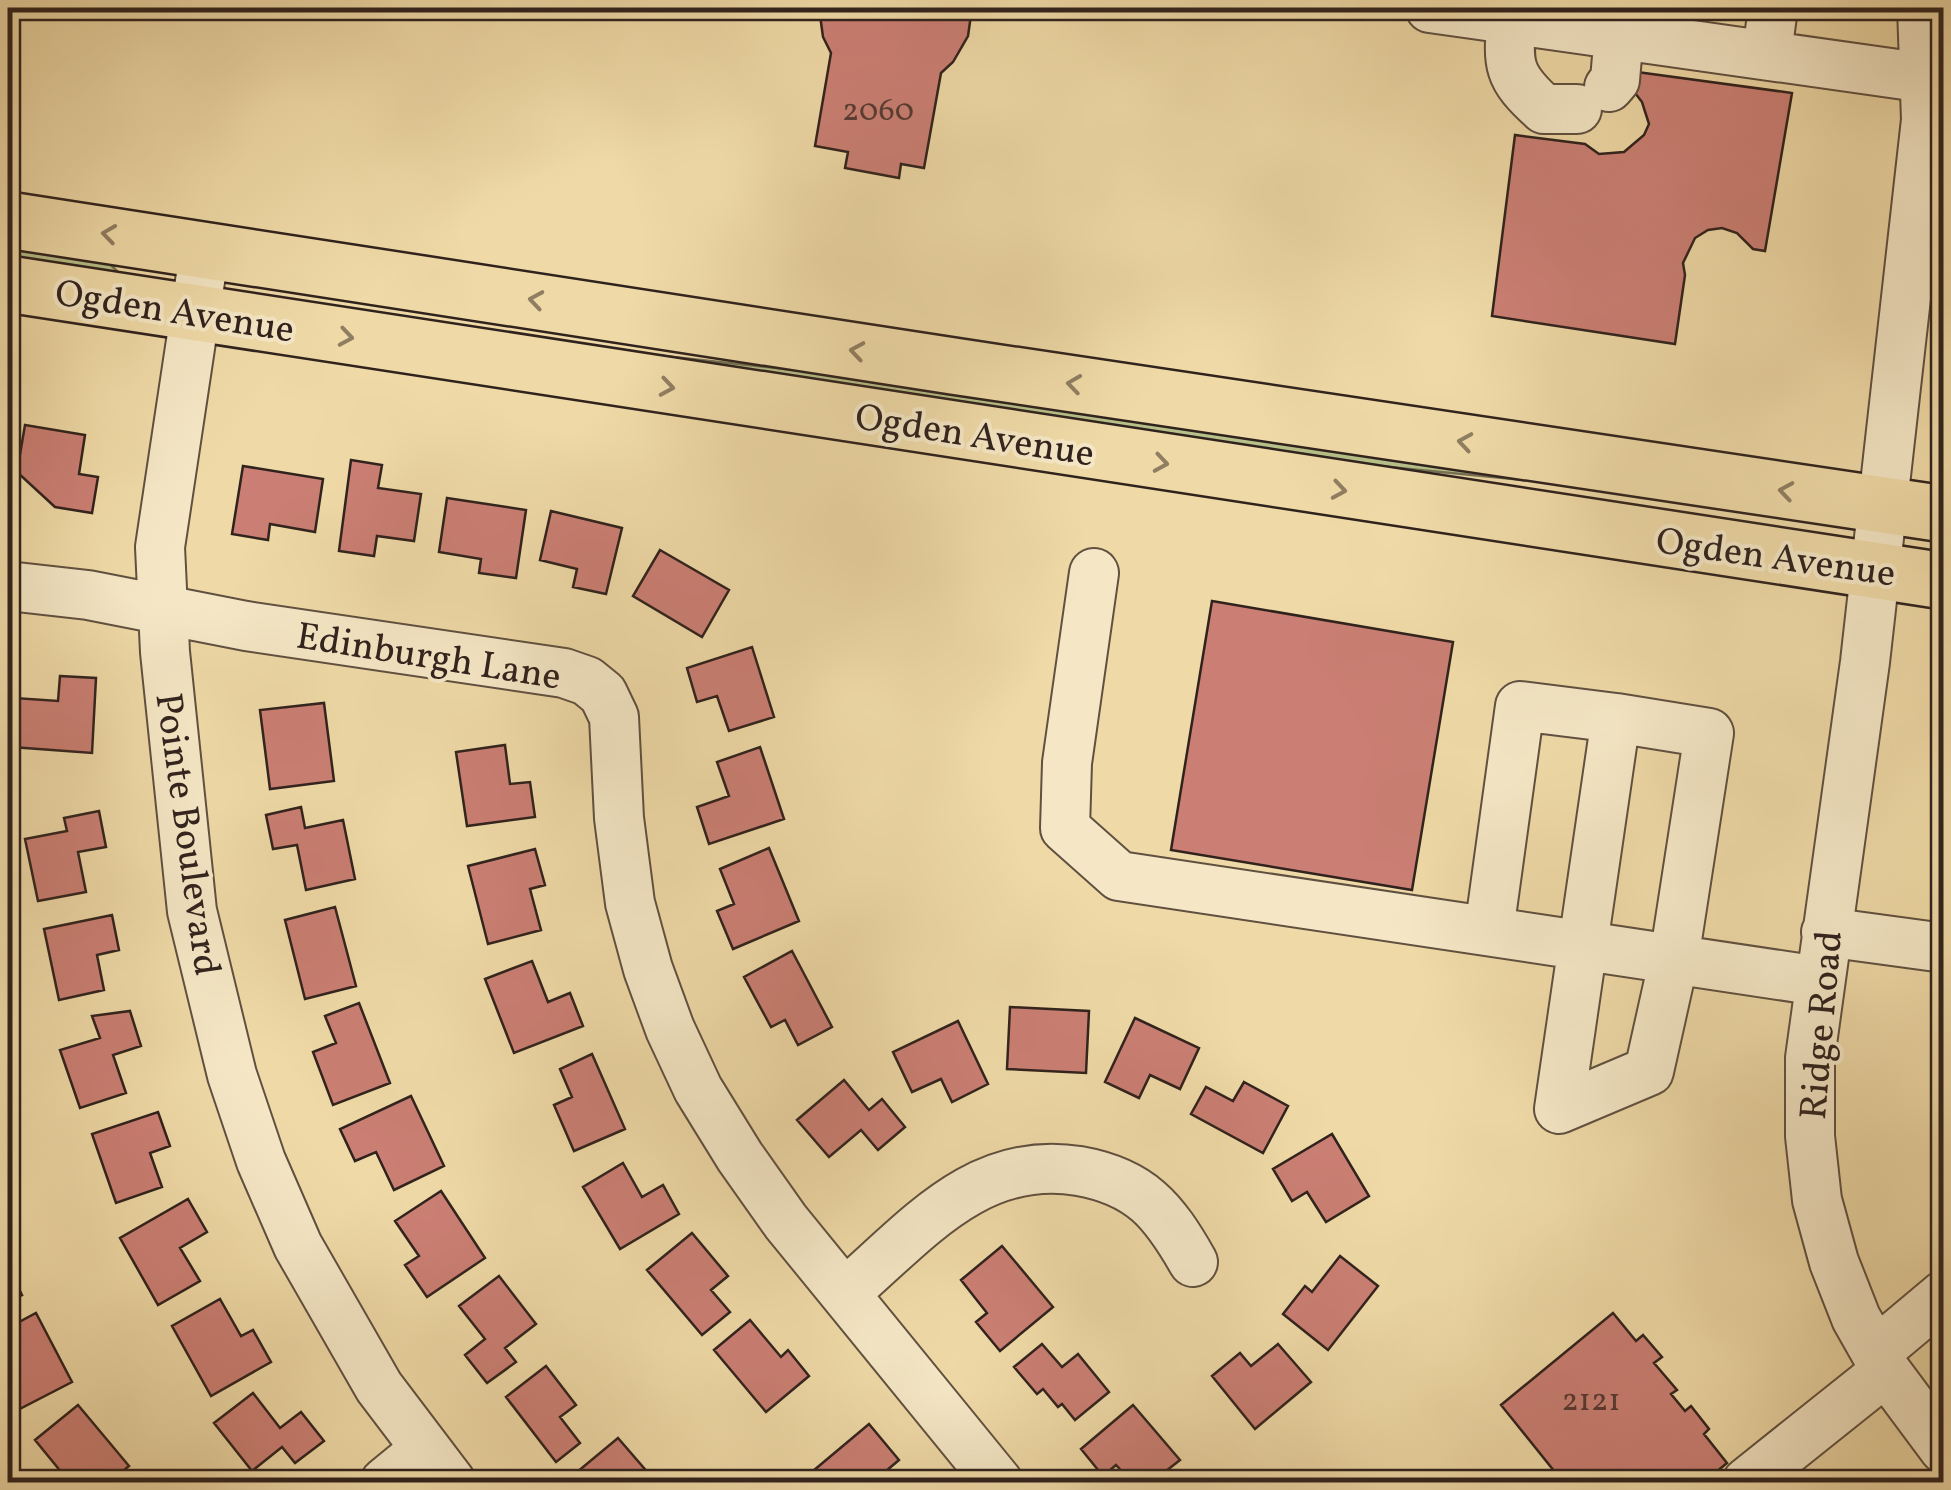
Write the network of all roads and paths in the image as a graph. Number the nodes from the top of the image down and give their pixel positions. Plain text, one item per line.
1 (1430, 8) edge
2 (1922, 8) edge
3 (1512, 18) junction
4 (1770, 30) edge
5 (1620, 33) junction
6 (1926, 78) junction
7 (1932, 170) edge
8 (8, 220) edge
9 (206, 248) junction
10 (8, 284) edge
11 (196, 314) junction
12 (1883, 504) junction
13 (1944, 514) edge
14 (1875, 571) junction
15 (1094, 573) dead end
16 (1944, 581) edge
17 (8, 586) edge
18 (161, 610) junction
19 (1616, 718) junction
20 (1489, 931) junction
21 (1826, 932) junction
22 (1583, 946) junction
23 (1944, 948) edge
24 (1674, 959) junction
25 (1819, 981) junction
26 (1193, 1262) dead end
27 (845, 1293) junction
28 (1944, 1294) edge
29 (1881, 1362) junction
30 (1944, 1449) edge
31 (438, 1466) edge
32 (385, 1482) edge
33 (998, 1482) edge
34 (1747, 1482) edge

1 - 3 street
2 - 6 street, Ridge Road
3 - 5 street
3 - 5 street
4 - 5 street
4 - 6 street
6 - 7 street, Ridge Road
7 - 12 street, Ridge Road
9 -> 8 main road, Ogden Avenue
9 - 11 street, Pointe Boulevard
12 -> 9 main road, Ogden Avenue
10 - 11 main road, Ogden Avenue
11 -> 14 main road, Ogden Avenue
11 - 18 street, Pointe Boulevard
12 - 13 main road, Ogden Avenue
12 - 14 street, Ridge Road
14 - 16 main road, Ogden Avenue
14 - 21 street, Ridge Road
15 - 20 street
17 - 18 street, Edinburgh Lane
18 - 27 street, Edinburgh Lane
18 - 31 street, Pointe Boulevard
19 - 20 street
19 - 22 street
19 - 24 street
20 - 22 street
21 - 23 street
21 - 25 street, Ridge Road
22 - 24 street
22 - 24 street
24 - 25 street
25 - 29 street, Ridge Road
26 - 27 street
27 - 33 street, Edinburgh Lane
28 - 29 street
29 - 30 street, Ridge Road
29 - 34 street
31 - 32 street

